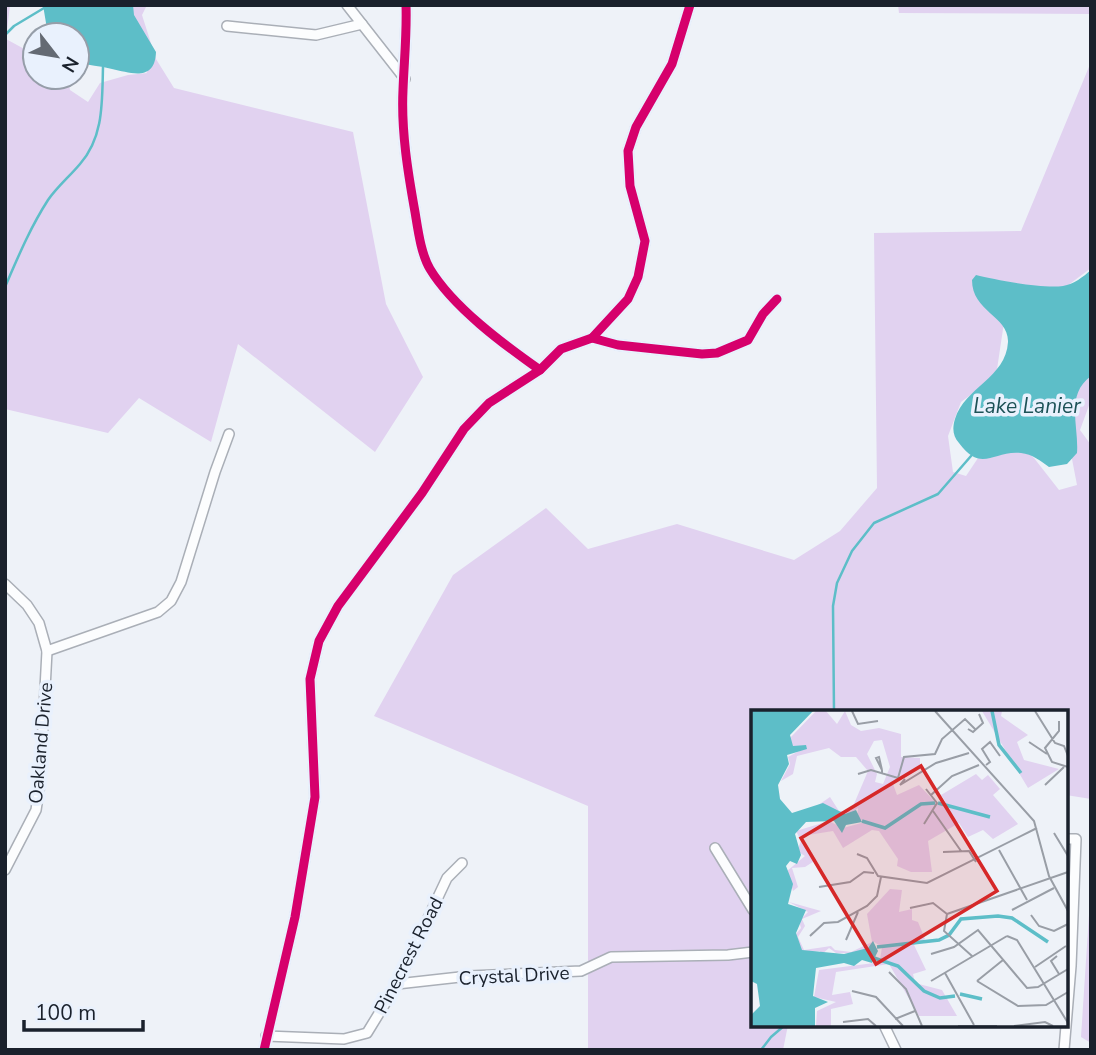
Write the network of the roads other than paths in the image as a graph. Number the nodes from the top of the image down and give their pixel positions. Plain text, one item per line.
1 (346, 5) edge
2 (406, 5) edge
3 (690, 5) edge
4 (362, 24) junction
5 (227, 26) dead end
6 (405, 79) junction
7 (777, 299) dead end
8 (592, 338) junction
9 (540, 370) junction
10 (229, 434) dead end
11 (5, 584) edge
12 (47, 651) junction
13 (1068, 839) edge
14 (716, 848) dead end
15 (462, 863) dead end
16 (5, 870) edge
17 (1071, 896) edge
18 (751, 907) edge
19 (751, 952) edge
20 (1068, 962) edge
21 (397, 984) junction
22 (885, 1027) edge
23 (1065, 1027) edge
24 (266, 1036) junction
25 (264, 1050) edge
26 (896, 1050) edge
27 (1064, 1050) edge

1 - 4 street
2 - 6 street
3 - 8 street
4 - 5 street
4 - 6 street
6 - 9 street
7 - 8 street
8 - 9 street
9 - 24 street
10 - 12 street
11 - 12 street
12 - 16 street, Oakland Drive
13 - 17 street
14 - 18 street
15 - 21 street, Pinecrest Road
17 - 20 street
19 - 21 street, Crystal Drive
21 - 24 street, Pinecrest Road
22 - 26 street
23 - 27 street
24 - 25 street

